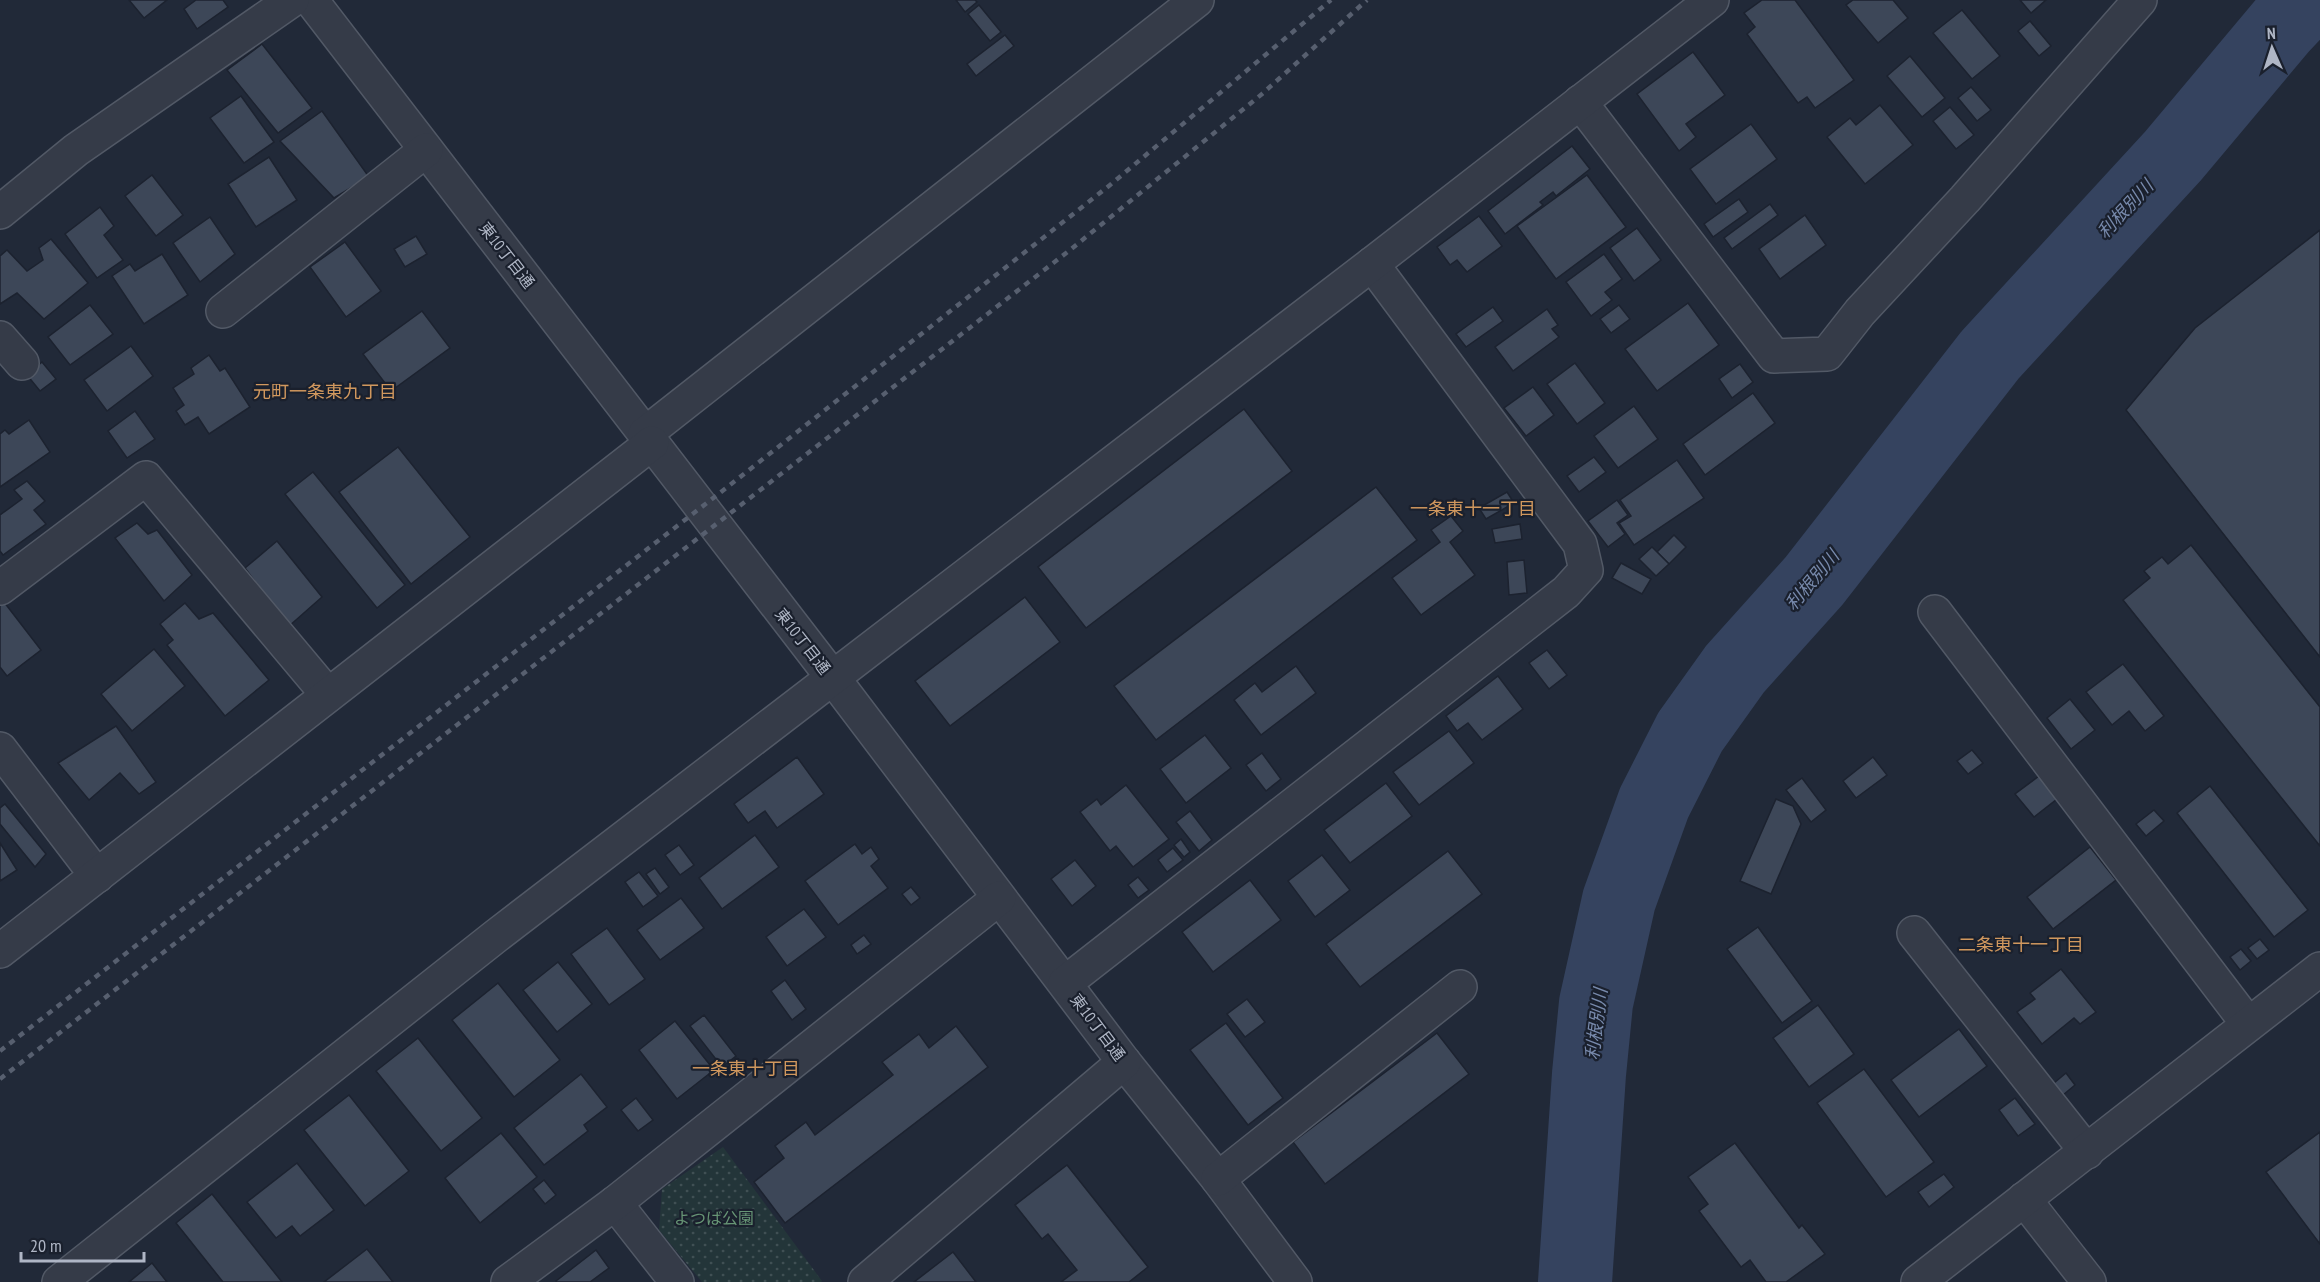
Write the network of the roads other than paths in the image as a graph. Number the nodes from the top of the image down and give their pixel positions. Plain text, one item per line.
1 (292, 0) edge
2 (310, 0) edge
3 (1197, 0) edge
4 (1712, 0) edge
5 (2140, 0) edge
6 (1580, 102) junction
7 (426, 150) junction
8 (0, 212) edge
9 (1372, 264) junction
10 (223, 311) dead end
11 (0, 338) edge
12 (22, 363) dead end
13 (649, 439) junction
14 (0, 588) edge
15 (1935, 612) dead end
16 (833, 678) junction
17 (328, 695) junction
18 (0, 749) edge
19 (97, 876) junction
20 (999, 898) junction
21 (1914, 933) dead end
22 (0, 951) edge
23 (2320, 969) edge
24 (1065, 983) junction
25 (1461, 987) dead end
26 (2248, 1024) junction
27 (1124, 1062) junction
28 (2087, 1152) junction
29 (1218, 1179) junction
30 (2024, 1199) junction
31 (615, 1203) junction
32 (1292, 1280) edge
33 (869, 1281) edge
34 (59, 1282) edge
35 (508, 1282) edge
36 (676, 1282) edge
37 (1918, 1282) edge
38 (2088, 1282) edge

1 - 8 street
2 - 7 street, 東10丁目通
3 - 13 street
4 - 6 street
5 - 6 street
6 - 9 street
7 - 10 street
7 - 13 street, 東10丁目通
9 - 16 street
9 - 24 street
11 - 12 street
13 - 16 street, 東10丁目通
13 - 17 street
14 - 17 street
15 - 26 street
16 - 20 street, 東10丁目通
16 - 34 street
17 - 19 street
18 - 19 street
19 - 22 street
20 - 24 street, 東10丁目通
20 - 31 street
21 - 28 street
23 - 26 street
24 - 27 street, 東10丁目通
25 - 29 street
26 - 28 street
27 - 29 street, 東10丁目通
27 - 33 street
28 - 30 street
29 - 32 street, 東10丁目通
30 - 37 street
30 - 38 street
31 - 35 street
31 - 36 street

